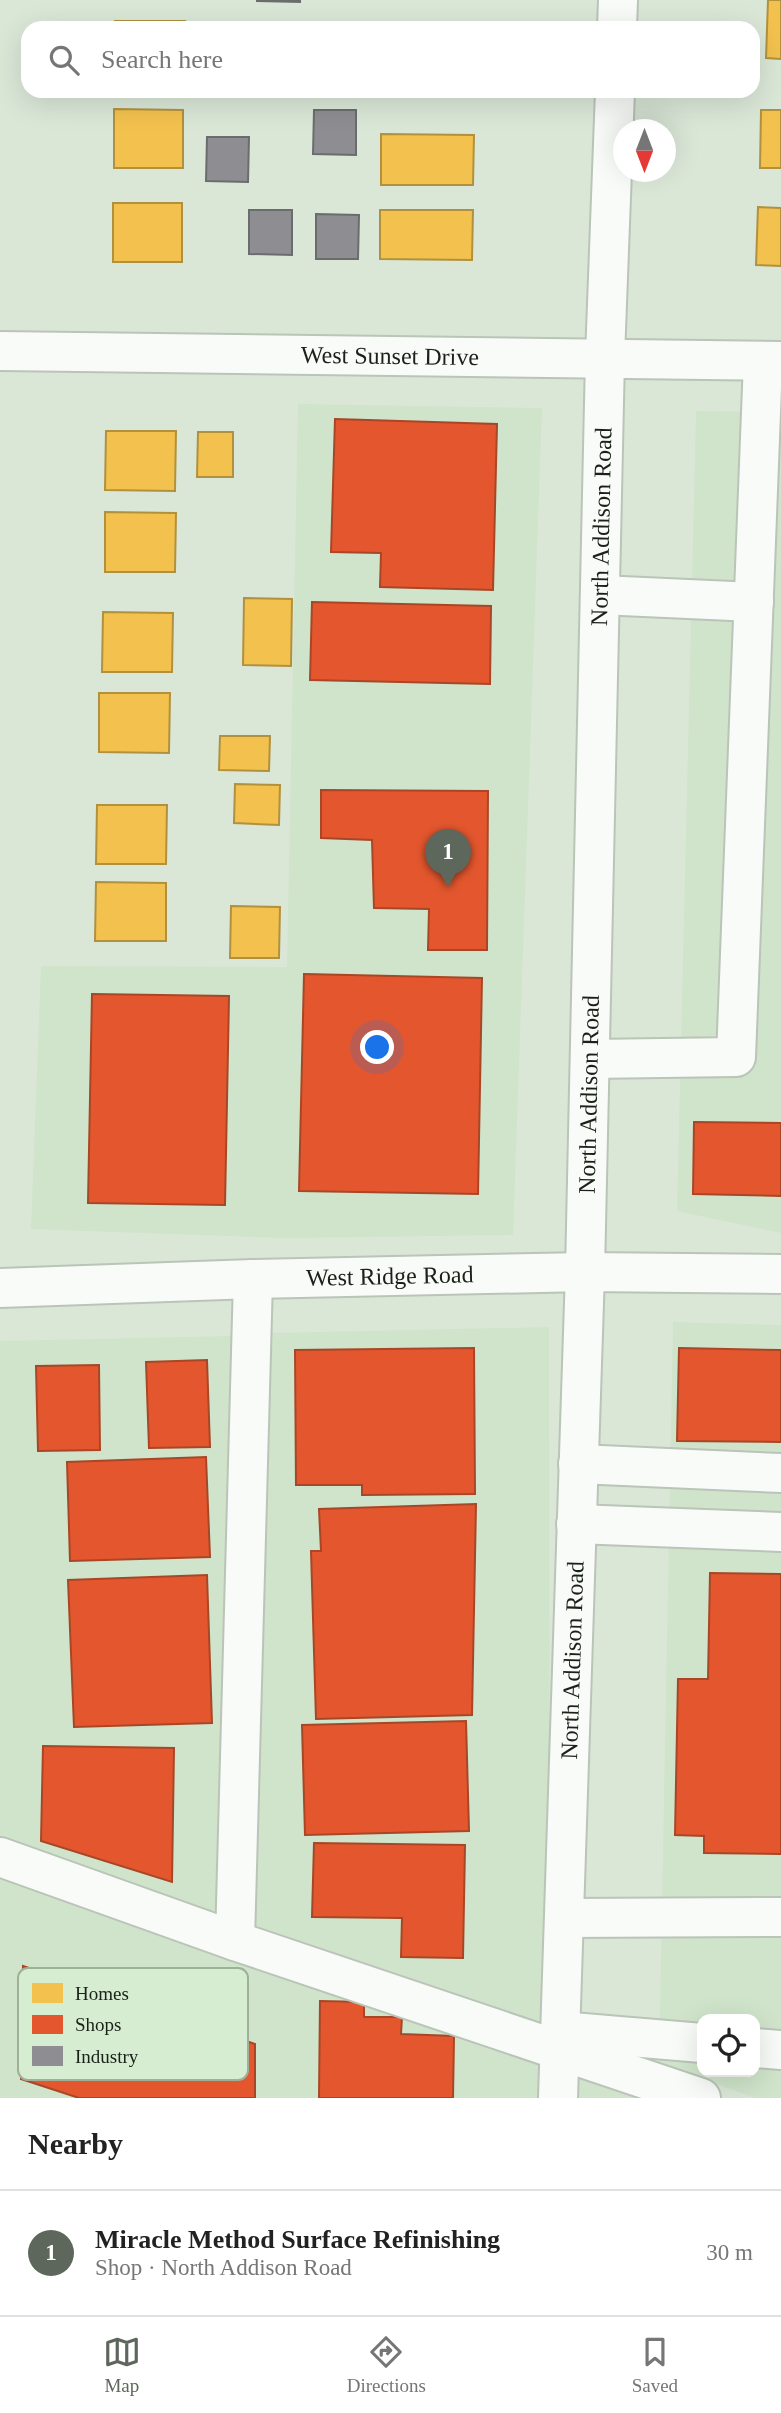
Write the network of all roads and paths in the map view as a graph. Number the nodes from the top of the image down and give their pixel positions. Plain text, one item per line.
1 (618, 0) edge
2 (617, 21) edge
3 (615, 98) edge
4 (0, 351) edge
5 (605, 357) junction
6 (772, 361) edge
7 (600, 595) junction
8 (754, 602) junction
9 (590, 1059) junction
10 (585, 1272) junction
11 (781, 1274) edge
12 (253, 1279) junction
13 (0, 1288) edge
14 (578, 1464) junction
15 (781, 1473) edge
16 (576, 1524) junction
17 (781, 1532) edge
18 (0, 1857) edge
19 (781, 1917) edge
20 (564, 1918) junction
21 (235, 1941) junction
22 (560, 2040) junction
23 (697, 2043) edge
24 (760, 2048) edge
25 (781, 2050) edge
26 (558, 2098) edge
27 (701, 2098) edge

1 - 2 street
3 - 5 street, North Addison Road
4 - 5 street, West Sunset Drive
5 - 6 street, West Sunset Drive
5 - 7 street, North Addison Road
6 - 8 street
7 - 8 street
7 - 9 street, North Addison Road
8 - 9 street
9 - 10 street, North Addison Road
10 - 11 street, West Ridge Road
10 - 12 street, West Ridge Road
10 - 14 street, North Addison Road
12 - 13 street, West Ridge Road
12 - 21 street
14 - 15 street
14 - 16 street, North Addison Road
16 - 17 street
16 - 20 street, North Addison Road
18 - 21 street
19 - 20 street
20 - 22 street, North Addison Road
21 - 22 street
22 - 23 street
22 - 26 street, North Addison Road
22 - 27 street
24 - 25 street

